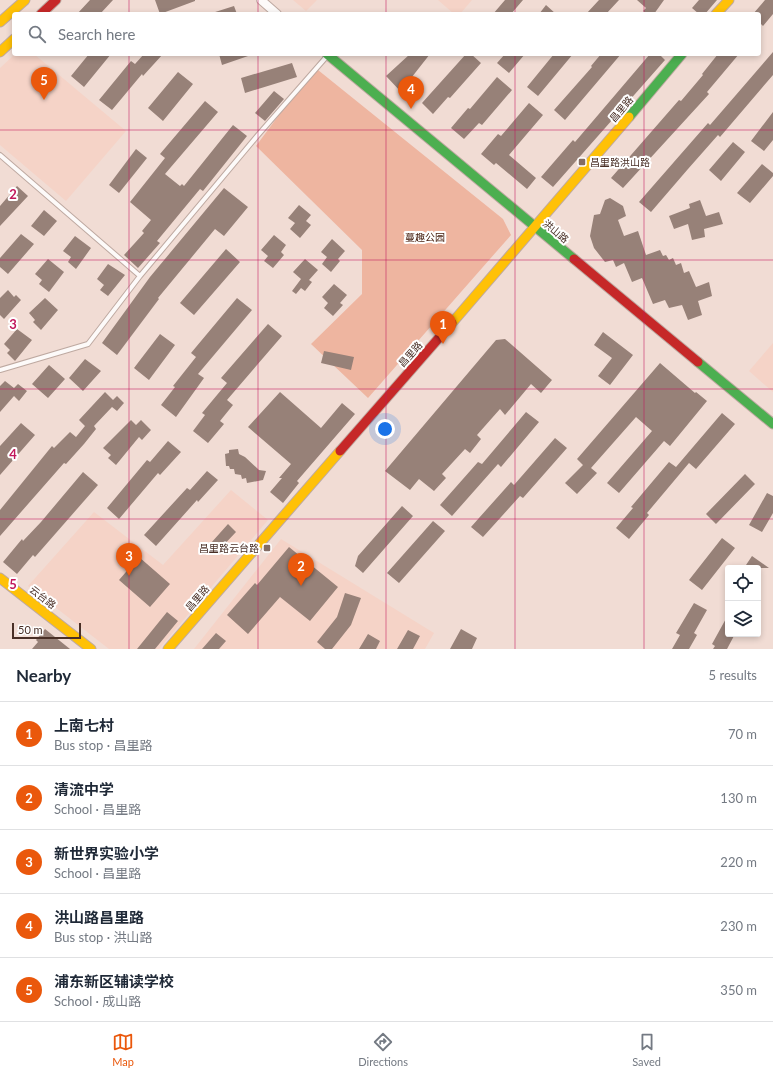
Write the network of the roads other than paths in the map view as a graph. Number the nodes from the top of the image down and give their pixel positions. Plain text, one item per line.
1 (24, 0) edge
2 (56, 0) edge
3 (261, 0) edge
4 (729, 0) edge
5 (43, 12) edge
6 (275, 12) edge
7 (718, 12) edge
8 (0, 22) edge
9 (12, 41) edge
10 (0, 52) edge
11 (325, 56) edge
12 (329, 56) edge
13 (680, 56) edge
14 (0, 155) edge
15 (534, 227) junction
16 (140, 276) junction
17 (0, 370) edge
18 (773, 424) edge
19 (0, 578) edge
20 (91, 649) edge
21 (168, 649) edge

1 - 8 street
2 - 5 street
3 - 6 street
4 - 7 street
9 - 10 street
11 - 16 lane
12 - 15 street, 洪山路
13 - 15 street, 昌里路
14 - 16 lane
15 - 18 street, 洪山路
15 - 21 street, 昌里路
16 - 17 lane
19 - 20 street, 云台路

